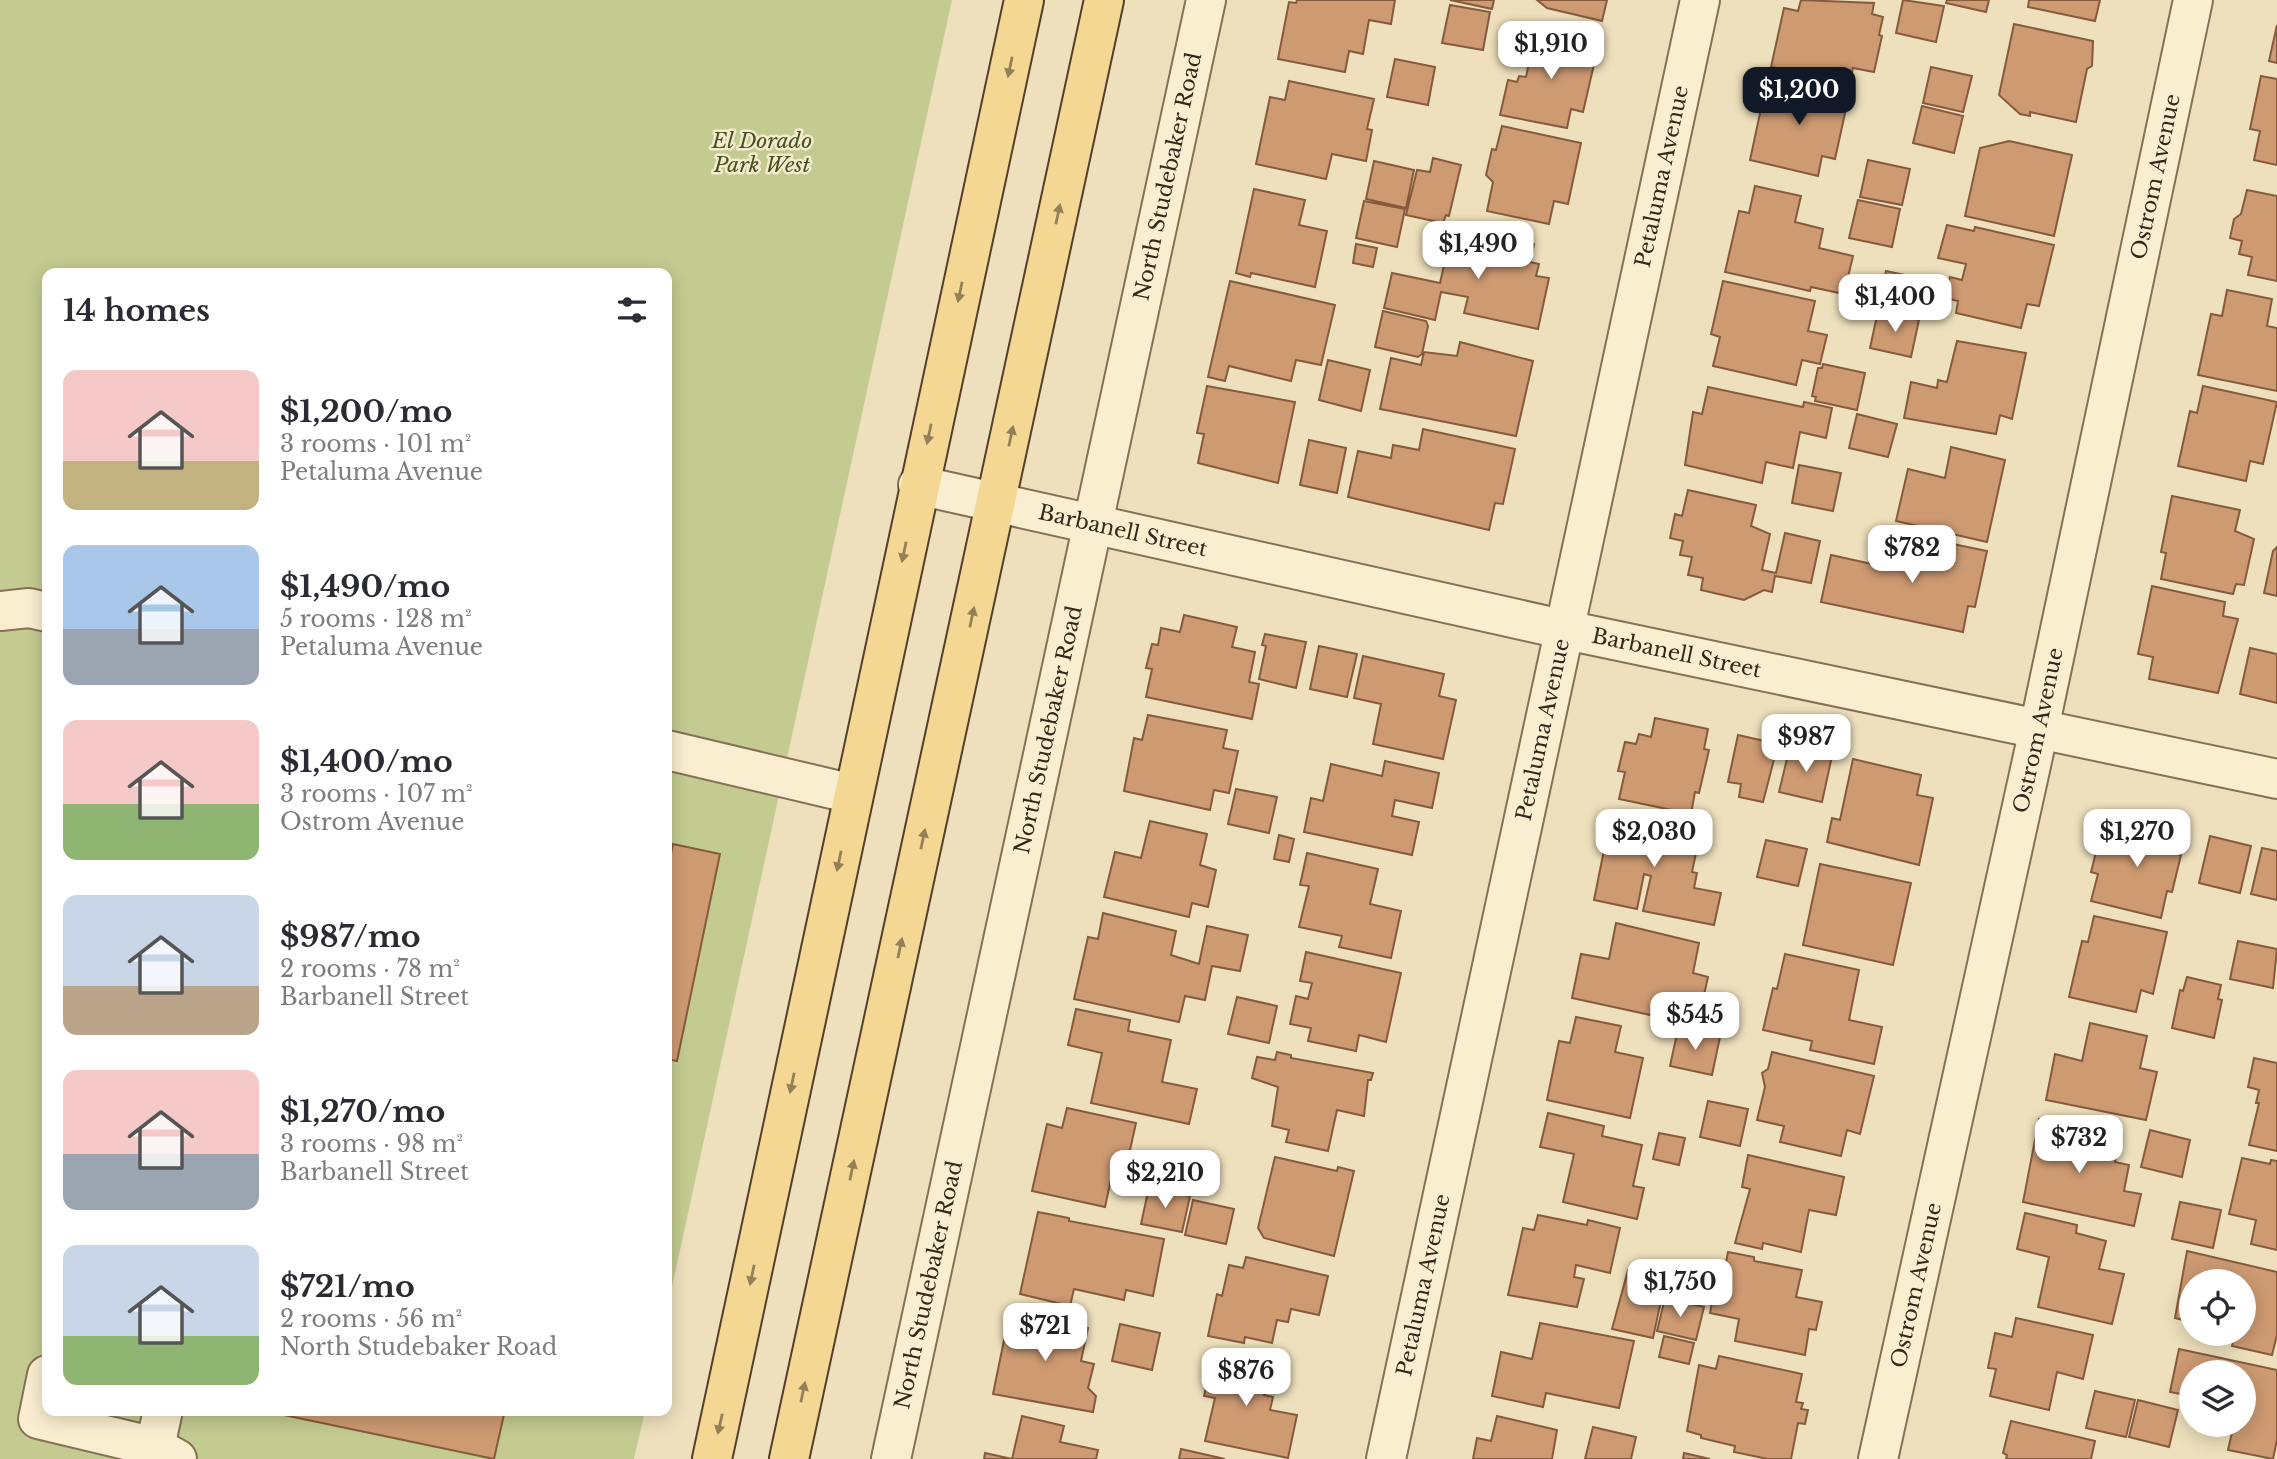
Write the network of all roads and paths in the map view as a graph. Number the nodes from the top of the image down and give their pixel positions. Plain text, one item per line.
1 (1024, 0) edge
2 (1104, 0) edge
3 (1206, 0) edge
4 (1700, 0) edge
5 (2193, 0) edge
6 (918, 485) junction
7 (996, 503) junction
8 (1092, 525) junction
9 (0, 611) edge
10 (42, 611) edge
11 (1566, 629) junction
12 (2039, 729) junction
13 (672, 751) edge
14 (2277, 779) edge
15 (853, 794) junction
16 (42, 1399) edge
17 (165, 1439) edge
18 (712, 1459) edge
19 (789, 1459) edge
20 (891, 1459) edge
21 (1386, 1459) edge
22 (1878, 1459) edge

1 -> 6 main road
7 -> 2 main road
3 - 8 street, North Studebaker Road
4 - 11 street, Petaluma Avenue
5 - 12 street, Ostrom Avenue
6 - 7 street, Barbanell Street
6 -> 15 main road
7 - 8 street, Barbanell Street
19 -> 7 main road
8 - 11 street, Barbanell Street
8 - 20 street, North Studebaker Road
9 - 10 street
11 - 12 street, Barbanell Street
11 - 21 street, Petaluma Avenue
12 - 14 street, Barbanell Street
12 - 22 street, Ostrom Avenue
13 - 15 street
15 -> 18 main road
16 - 17 street

